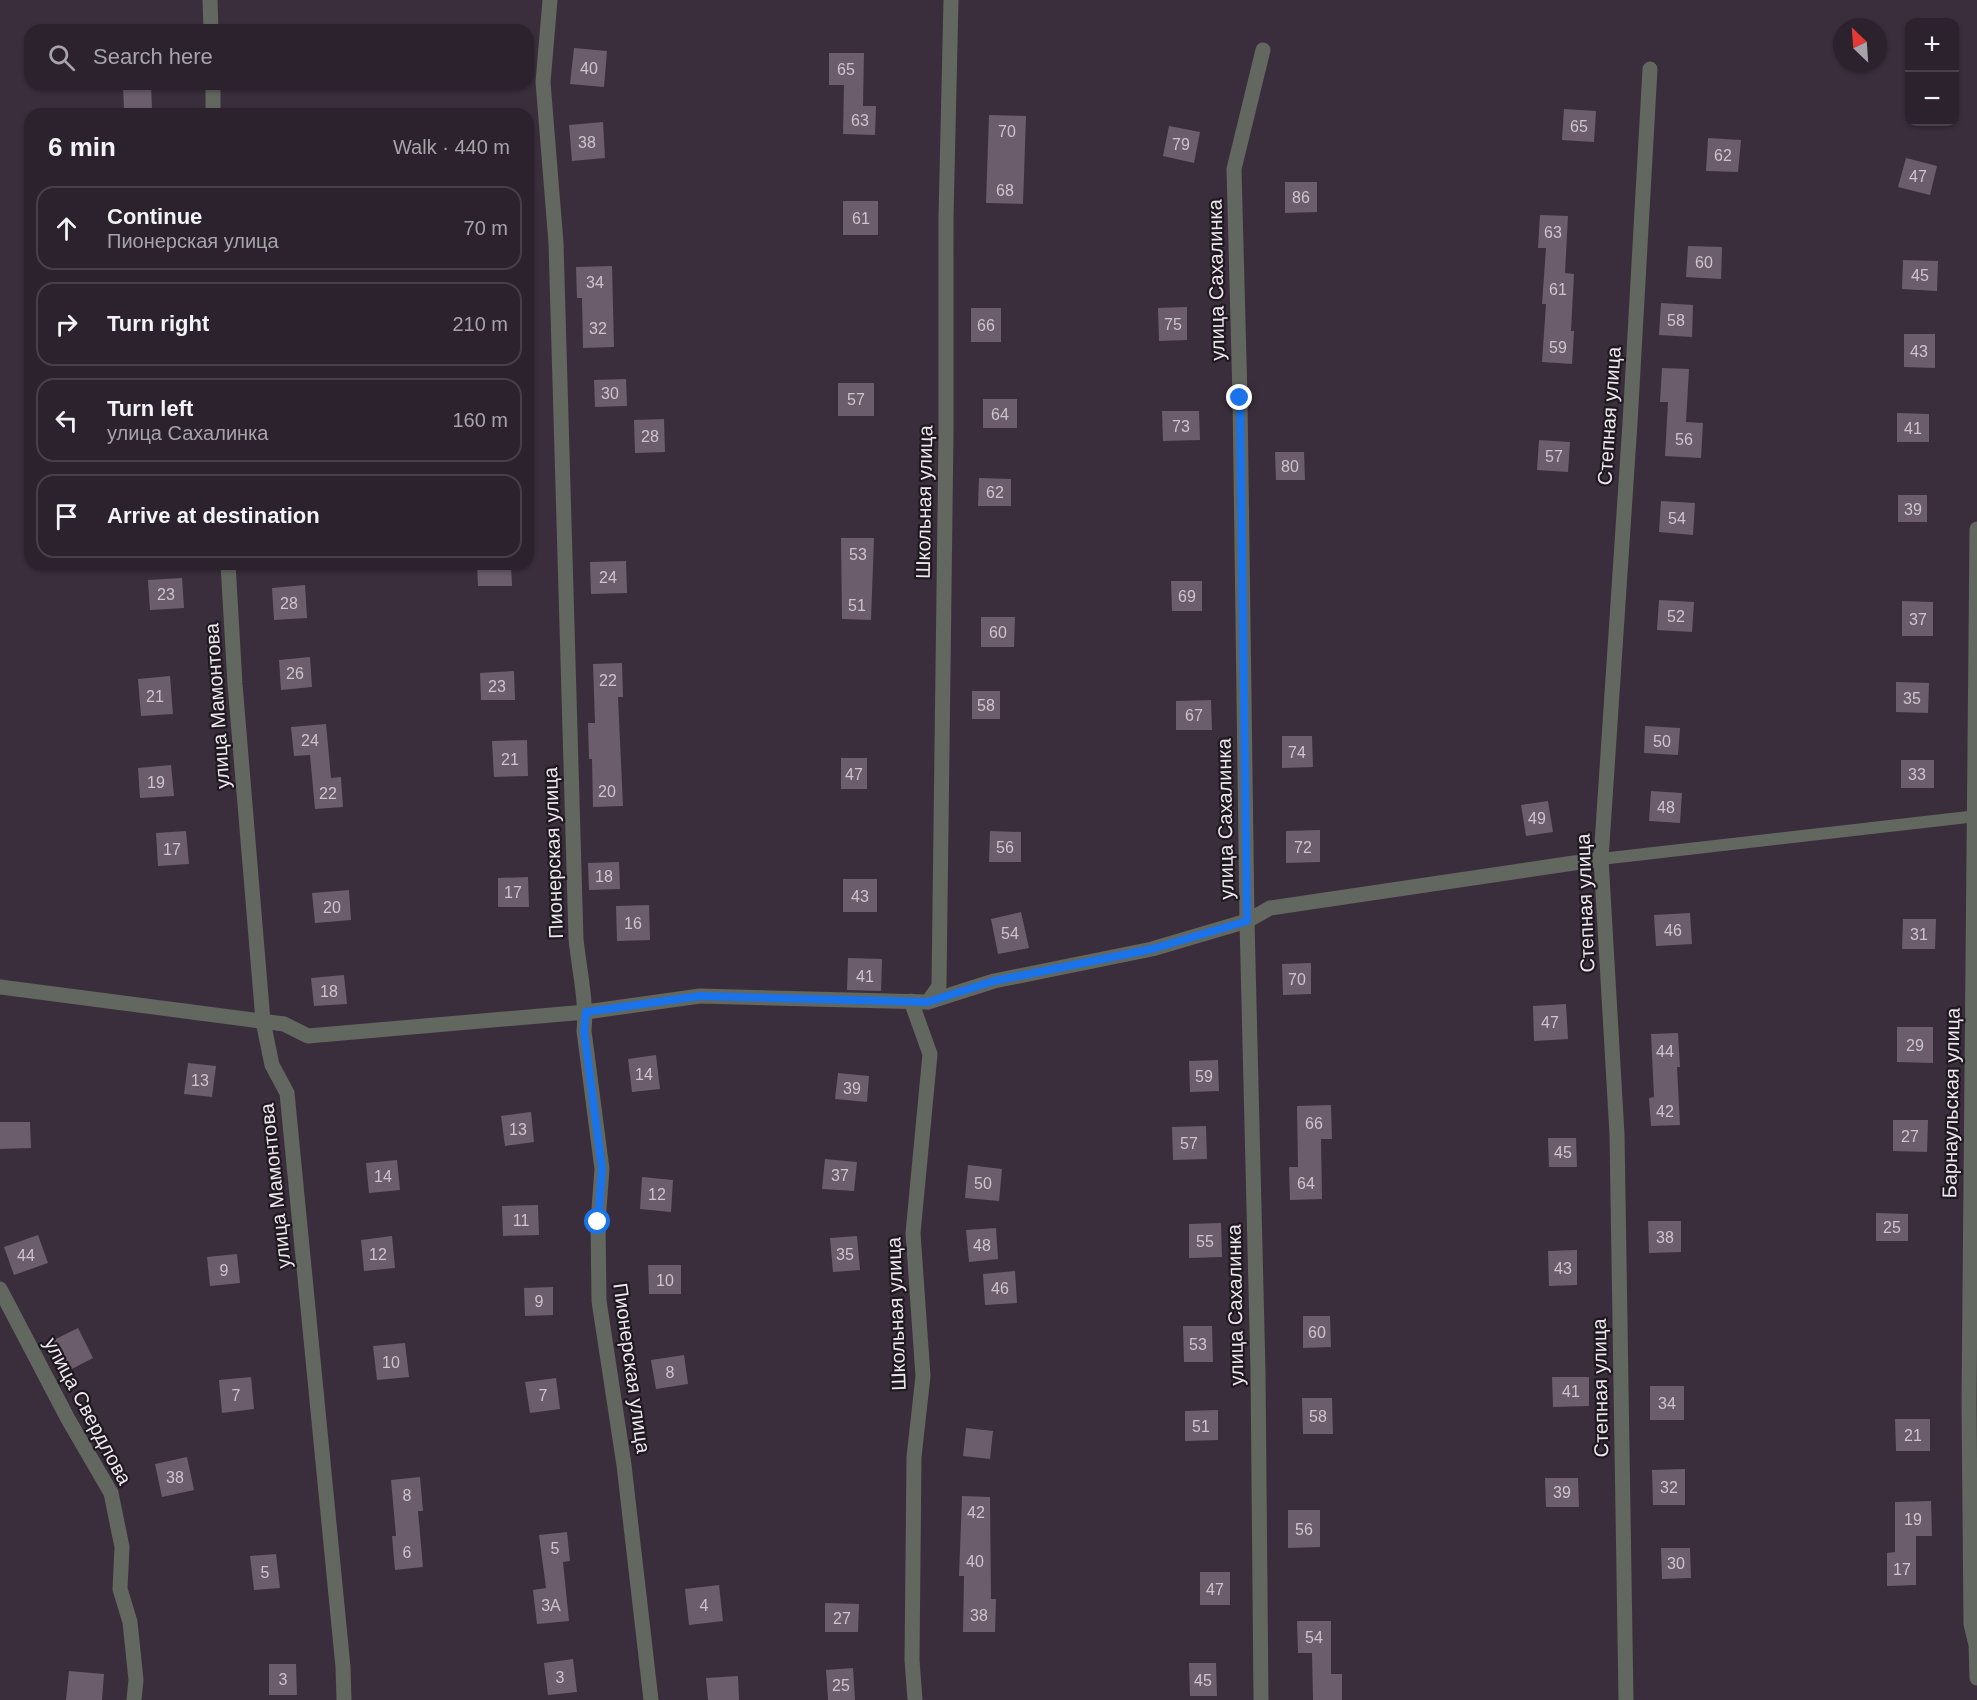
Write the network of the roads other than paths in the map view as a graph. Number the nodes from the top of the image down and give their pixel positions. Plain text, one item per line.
1 (210, 0) edge
2 (550, 0) edge
3 (951, 0) edge
4 (211, 24) edge
5 (1263, 50) dead end
6 (1650, 69) dead end
7 (213, 90) edge
8 (213, 108) edge
9 (1977, 529) edge
10 (228, 570) edge
11 (1976, 816) edge
12 (1601, 859) junction
13 (1247, 921) junction
14 (0, 987) edge
15 (911, 1001) junction
16 (928, 1002) junction
17 (586, 1012) junction
18 (263, 1021) junction
19 (0, 1289) edge
20 (1977, 1678) edge
21 (134, 1700) edge
22 (344, 1700) edge
23 (651, 1700) edge
24 (915, 1700) edge
25 (1261, 1700) edge
26 (1626, 1700) edge

1 - 4 street
2 - 17 street, Пионерская улица
3 - 16 street, Школьная улица
5 - 13 street, улица Сахалинка
6 - 12 street, Степная улица
7 - 8 street
9 - 11 street, Барнаульская улица
10 - 18 street, улица Мамонтова
11 - 12 lane
11 - 20 street, Барнаульская улица
12 - 13 street
12 - 26 street, Степная улица
13 - 16 street
13 - 25 street, улица Сахалинка
14 - 18 street
15 - 16 street
15 - 17 street
15 - 24 street, Школьная улица
17 - 18 street
17 - 23 street, Пионерская улица
18 - 22 street, улица Мамонтова
19 - 21 street, улица Свердлова

